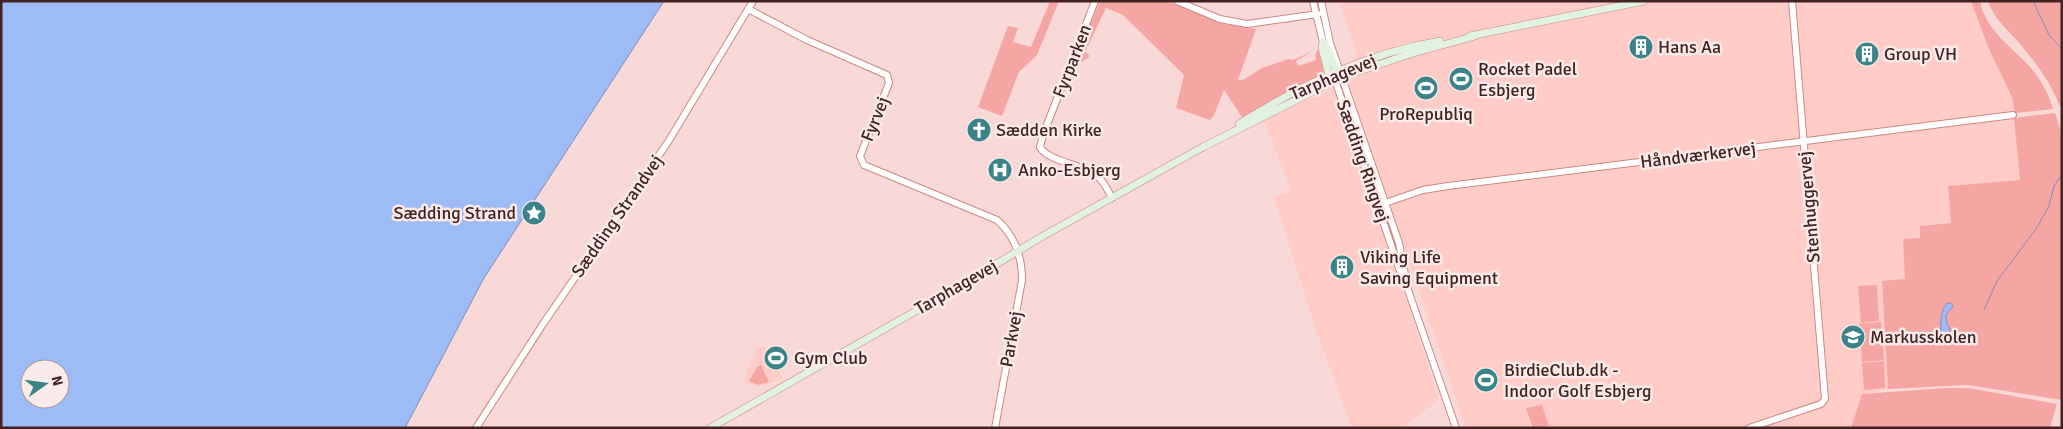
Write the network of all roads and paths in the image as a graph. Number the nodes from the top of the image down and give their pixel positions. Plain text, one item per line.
1 (753, 1) edge
2 (1095, 1) edge
3 (1177, 1) edge
4 (1313, 1) edge
5 (1320, 1) edge
6 (1644, 1) edge
7 (1791, 1) edge
8 (748, 9) junction
9 (1319, 11) junction
10 (1475, 36) junction
11 (1323, 42) joint
12 (1385, 54) junction
13 (1336, 75) junction
14 (2013, 115) dead end
15 (1804, 141) junction
16 (1203, 148) junction
17 (1112, 198) junction
18 (1386, 203) junction
19 (1018, 251) junction
20 (1408, 290) junction
21 (476, 428) edge
22 (710, 428) edge
23 (995, 428) edge
24 (1456, 428) edge
25 (1749, 428) edge

1 - 8 street, Sædding Strandvej
2 - 17 street, Fyrparken
3 - 9 street
4 - 9 street, Sædding Ringvej
5 - 9 street, Sædding Ringvej
6 - 10 main road, Tarphagevej
7 - 15 street, Stenhuggervej
8 - 19 street, Fyrvej
8 - 21 street, Sædding Strandvej
9 - 11 street, Sædding Ringvej
9 - 13 street, Sædding Ringvej
10 - 12 main road, Tarphagevej
10 - 13 main road, Tarphagevej
11 - 13 main road
12 - 13 main road
12 - 13 main road
13 - 16 main road, Tarphagevej
13 - 16 main road, Tarphagevej
13 - 18 street, Sædding Ringvej
13 - 20 street, Sædding Ringvej
14 - 15 street, Håndværkervej
15 - 18 street, Håndværkervej
15 - 25 street, Stenhuggervej
16 - 17 main road, Tarphagevej
17 - 19 main road, Tarphagevej
18 - 20 street, Sædding Ringvej
19 - 22 main road, Tarphagevej
19 - 23 street, Parkvej
20 - 24 street, Sædding Ringvej

